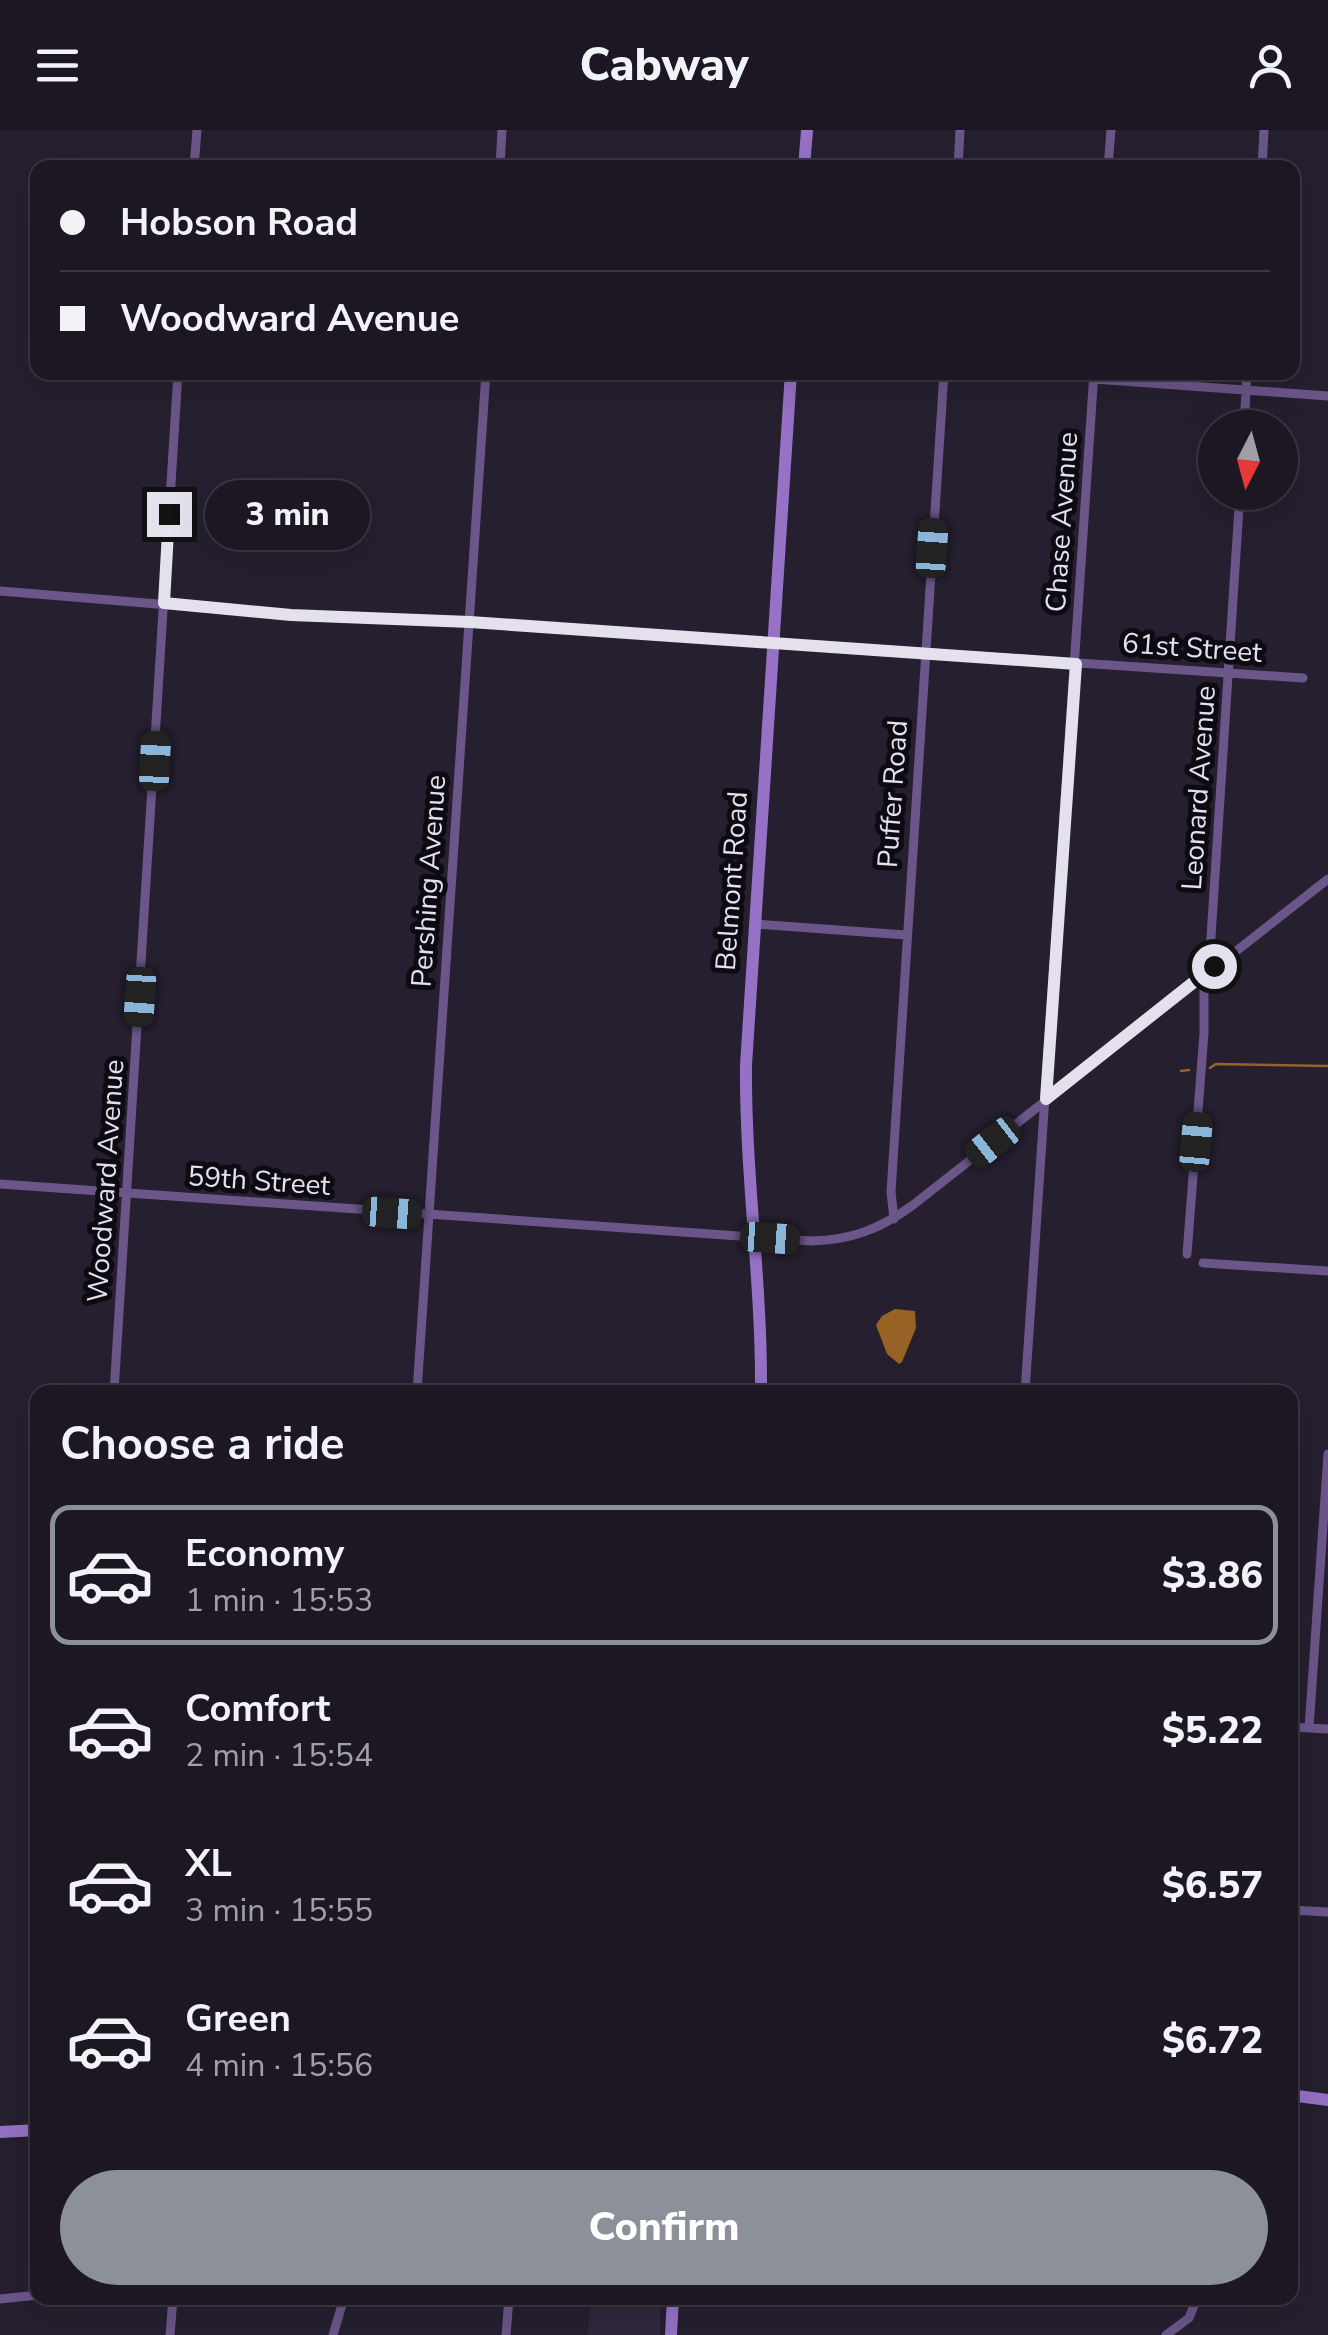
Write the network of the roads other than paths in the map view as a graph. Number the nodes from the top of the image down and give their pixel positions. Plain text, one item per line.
1 (197, 130) edge
2 (502, 130) edge
3 (807, 130) edge
4 (960, 130) edge
5 (1110, 130) edge
6 (1264, 130) edge
7 (195, 160) edge
8 (500, 160) edge
9 (805, 160) edge
10 (958, 160) edge
11 (1108, 160) edge
12 (1262, 160) edge
13 (178, 380) edge
14 (485, 380) edge
15 (790, 380) edge
16 (943, 380) edge
17 (1094, 380) edge
18 (1137, 380) edge
19 (1247, 380) edge
20 (1246, 390) junction
21 (1328, 396) edge
22 (1245, 410) edge
23 (1239, 510) edge
24 (0, 591) edge
25 (164, 603) junction
26 (470, 622) junction
27 (773, 642) junction
28 (925, 653) junction
29 (1076, 664) junction
30 (1229, 673) junction
31 (1303, 678) dead end
32 (1328, 878) edge
33 (754, 924) junction
34 (906, 935) junction
35 (1214, 966) junction
36 (1204, 975) junction
37 (1046, 1099) junction
38 (0, 1184) edge
39 (128, 1194) junction
40 (430, 1216) junction
41 (894, 1219) junction
42 (754, 1237) junction
43 (1187, 1254) dead end
44 (1203, 1263) dead end
45 (1328, 1271) edge
46 (114, 1385) edge
47 (418, 1385) edge
48 (761, 1385) edge
49 (1025, 1385) edge
50 (1328, 1454) edge
51 (1298, 1727) edge
52 (1309, 1728) junction
53 (1328, 1729) edge
54 (1298, 1910) edge
55 (1328, 1912) edge
56 (1298, 2096) edge
57 (1328, 2100) edge
58 (30, 2130) edge
59 (0, 2132) edge
60 (30, 2295) edge
61 (0, 2300) edge
62 (172, 2305) edge
63 (342, 2305) edge
64 (508, 2305) edge
65 (673, 2305) edge
66 (1194, 2305) edge
67 (170, 2335) edge
68 (333, 2335) edge
69 (506, 2335) edge
70 (671, 2335) edge
71 (1166, 2335) edge

1 - 7 street
2 - 8 street
3 - 9 main road
4 - 10 street
5 - 11 street
6 - 12 street
13 - 25 street, Woodward Avenue
14 - 26 street, Pershing Avenue
15 - 27 main road, Belmont Road
16 - 28 street, Puffer Road
17 - 29 street, Chase Avenue
18 - 20 street
19 - 20 street
20 - 21 street
20 - 22 street
23 - 30 street, Leonard Avenue
24 - 25 street, 61st Street
25 - 26 street, 61st Street
25 - 39 street, Woodward Avenue
26 - 27 street, 61st Street
26 - 40 street, Pershing Avenue
27 - 28 street, 61st Street
27 - 33 main road, Belmont Road
28 - 29 street, 61st Street
28 - 34 street, Puffer Road
29 - 30 street, 61st Street
29 - 37 street, Chase Avenue
30 - 31 street, 61st Street
30 - 35 street, Leonard Avenue
32 - 35 street, 59th Street
33 - 34 street
33 - 42 main road, Belmont Road
34 - 41 street, Puffer Road
35 - 36 street, 59th Street
36 - 37 street, 59th Street
36 - 43 street
37 - 41 street, 59th Street
37 - 49 street, Chase Avenue
38 - 39 street, 59th Street
39 - 40 street, 59th Street
39 - 46 street, Woodward Avenue
40 - 42 street, 59th Street
40 - 47 street, Pershing Avenue
41 - 42 street, 59th Street
42 - 48 main road, Belmont Road
44 - 45 street
50 - 52 street
51 - 52 street
52 - 53 street
54 - 55 street
56 - 57 main road
58 - 59 main road
60 - 61 street
62 - 67 street
63 - 68 street
64 - 69 street
65 - 70 main road
66 - 71 street

